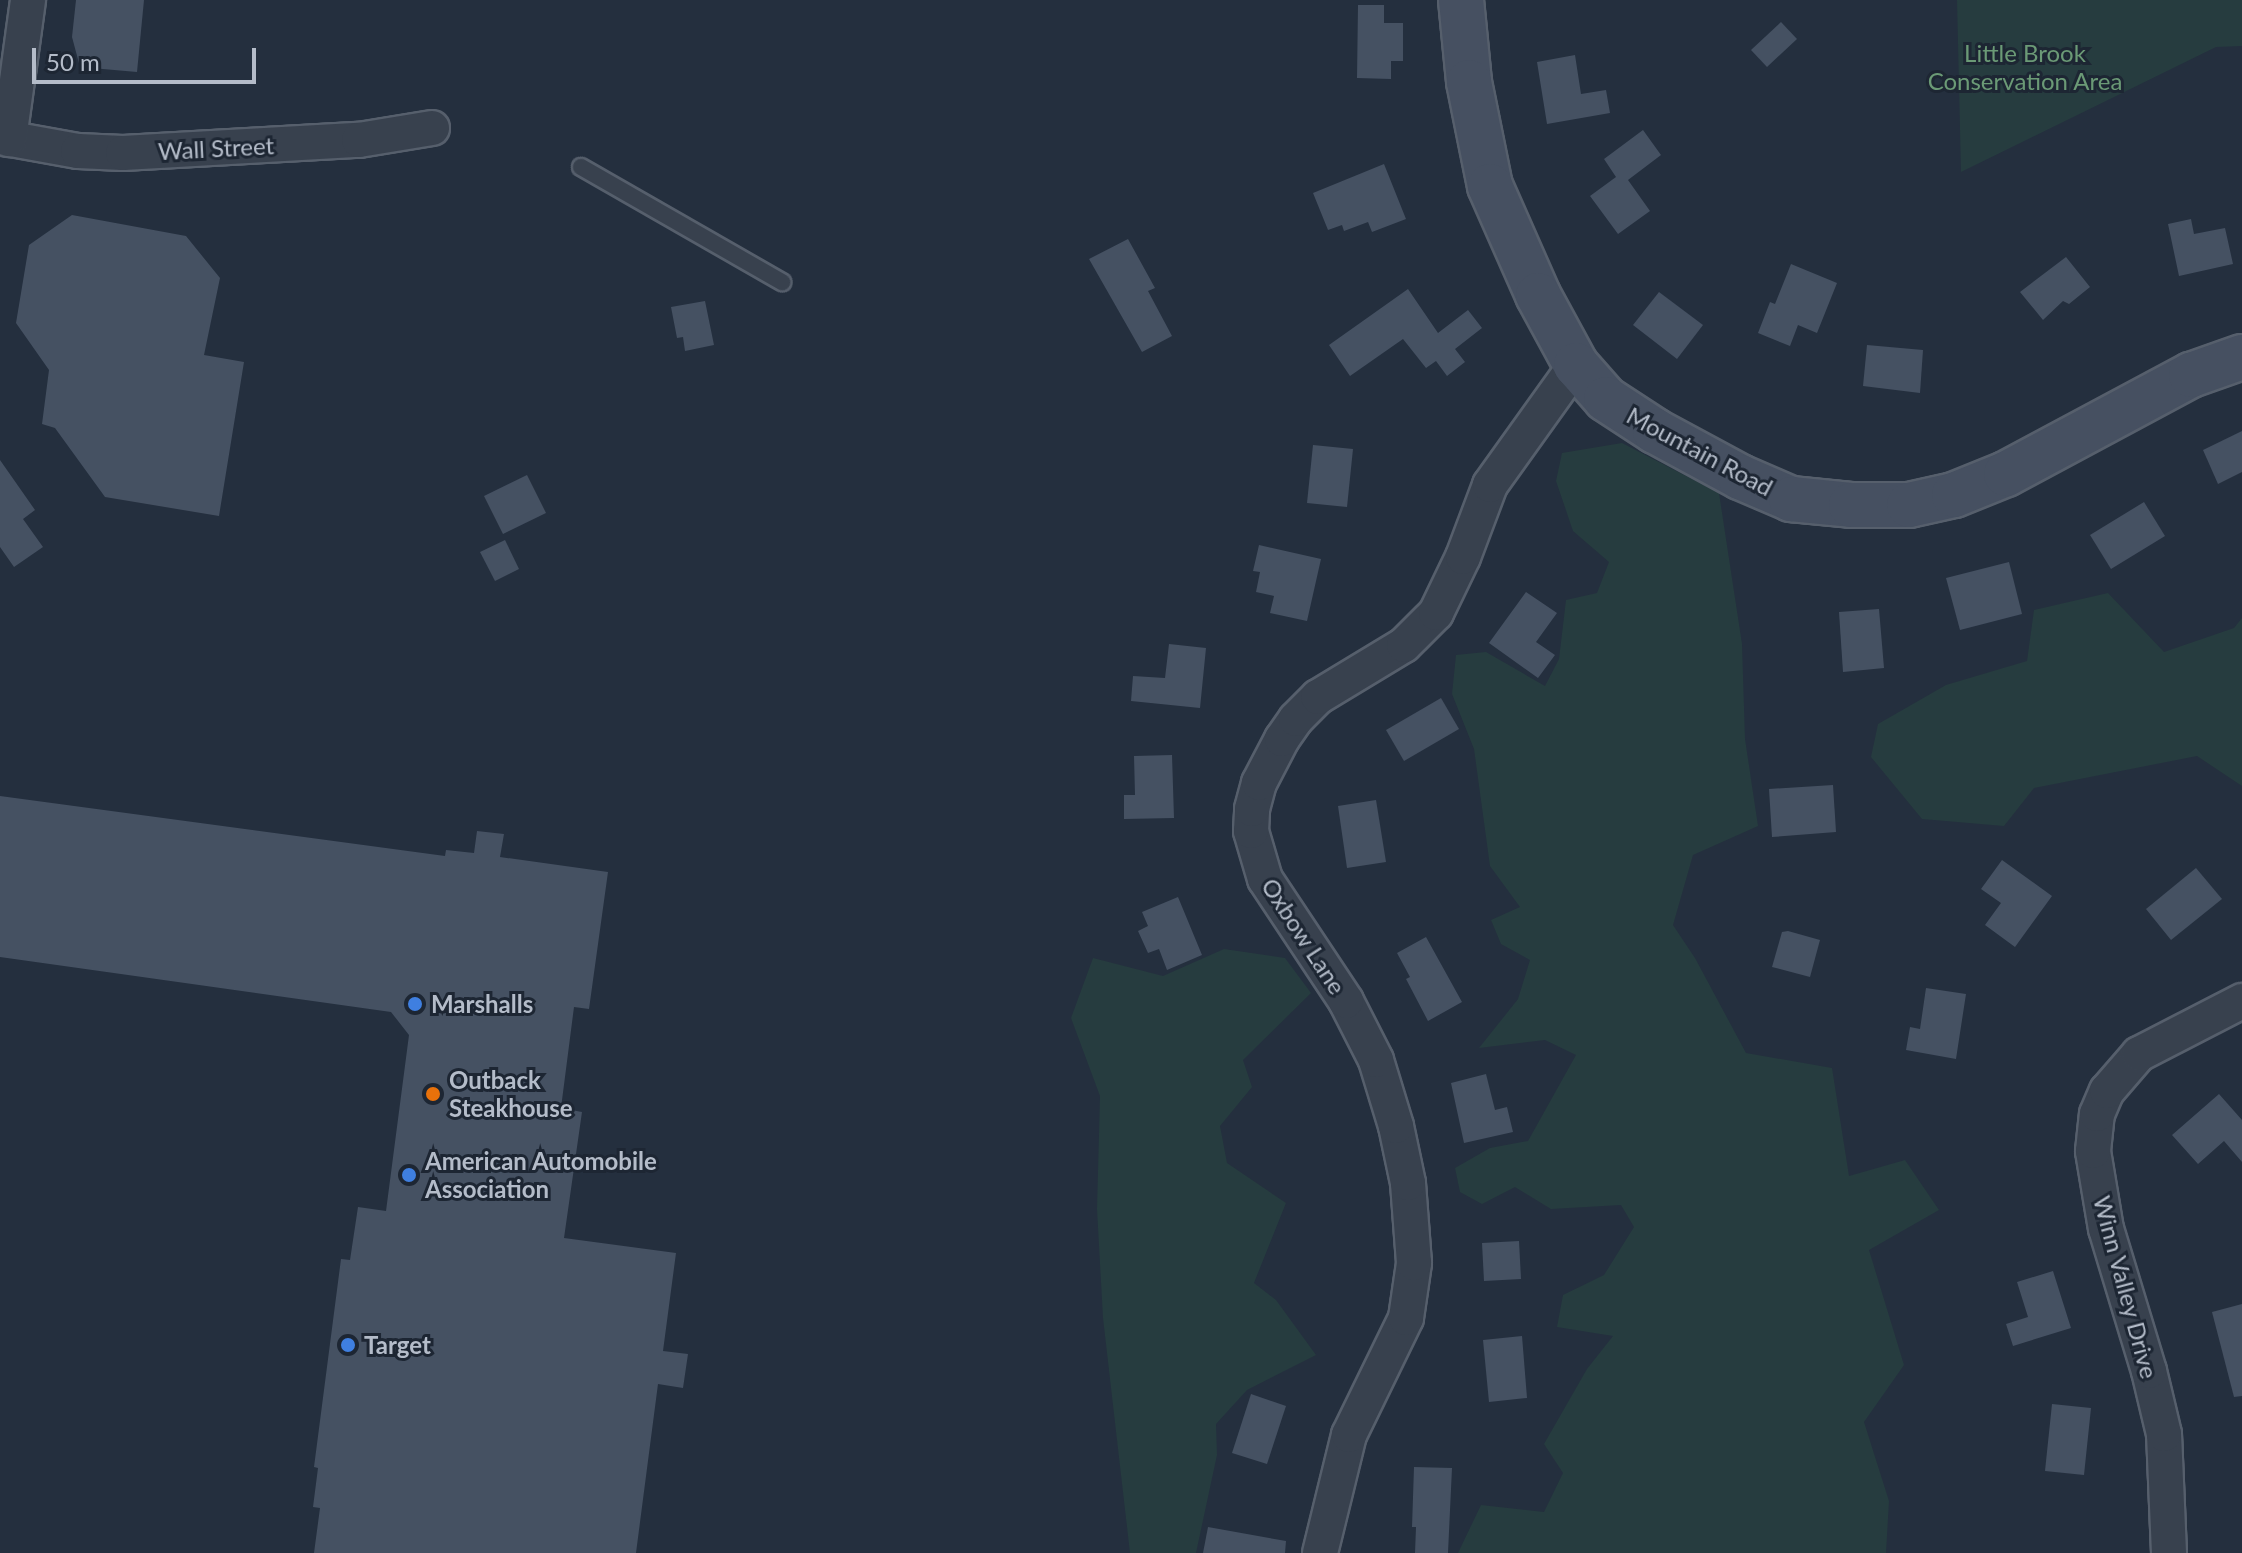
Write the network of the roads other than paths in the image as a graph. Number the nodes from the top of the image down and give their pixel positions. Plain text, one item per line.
1 (28, 0) edge
2 (1461, 0) edge
3 (432, 128) dead end
4 (4, 138) edge
5 (581, 167) dead end
6 (782, 282) dead end
7 (2242, 357) edge
8 (1576, 365) junction
9 (2242, 1001) edge
10 (1320, 1553) edge
11 (2169, 1553) edge

1 - 4 street
2 - 8 street, Mountain Road
3 - 4 street, Wall Street
5 - 6 lane
7 - 8 street, Mountain Road
8 - 10 street, Oxbow Lane
9 - 11 street, Winn Valley Drive

